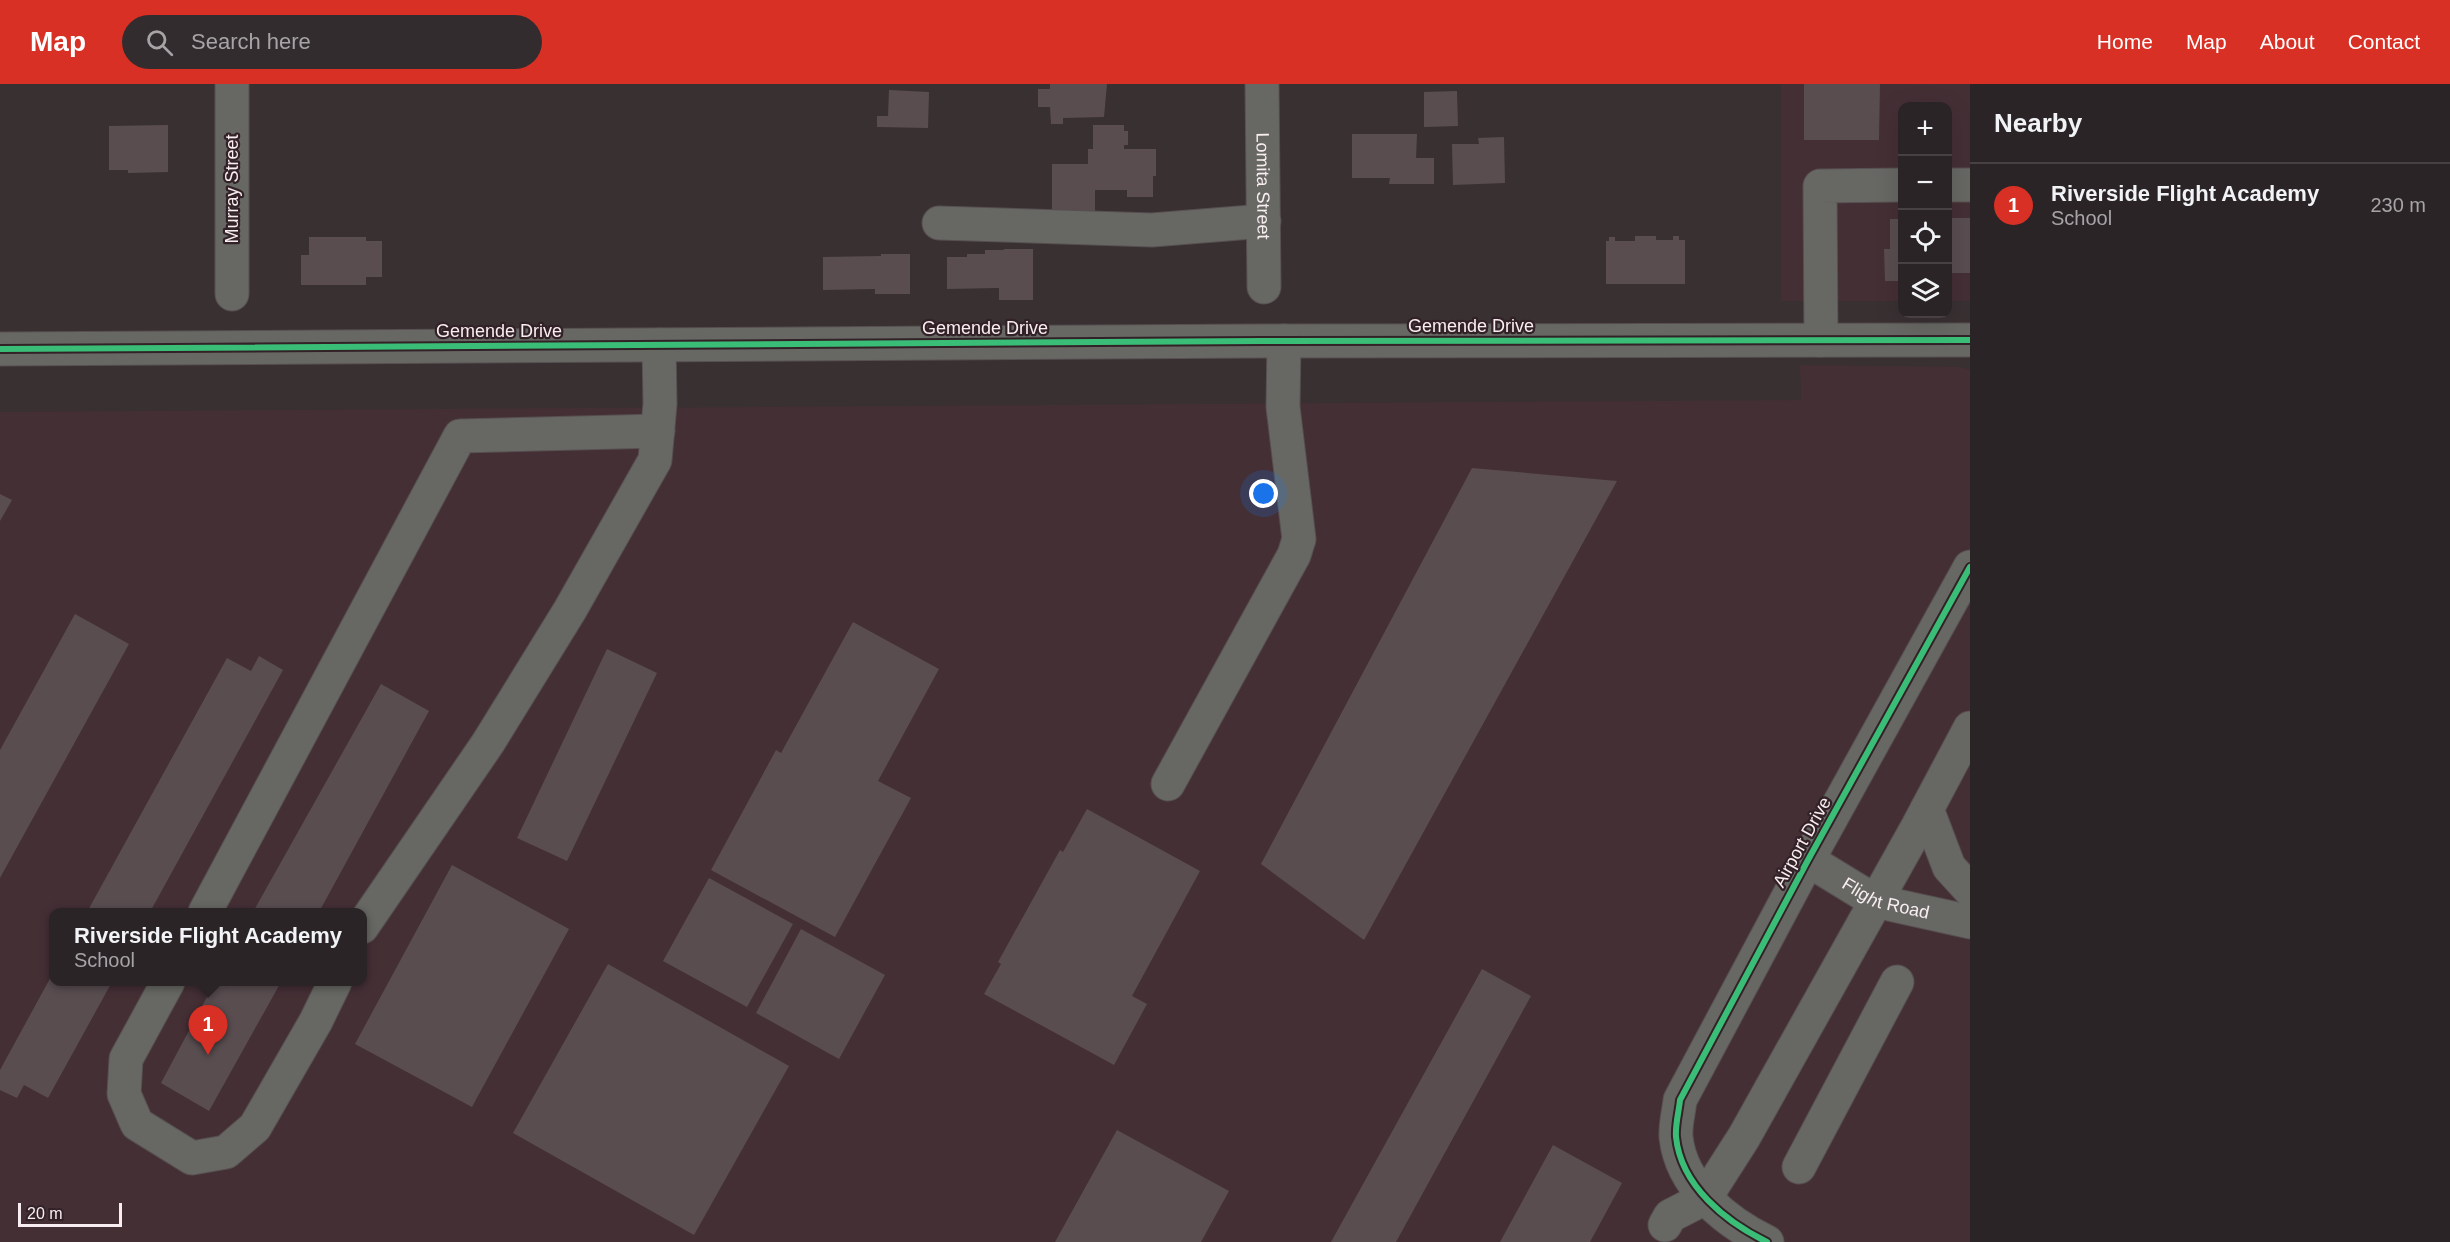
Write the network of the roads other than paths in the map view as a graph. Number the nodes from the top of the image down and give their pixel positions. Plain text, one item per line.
1 (232, 84) edge
2 (1262, 84) edge
3 (1898, 185) edge
4 (1952, 185) edge
5 (1970, 185) edge
6 (1263, 221) junction
7 (939, 223) dead end
8 (1264, 287) dead end
9 (232, 294) dead end
10 (1821, 340) junction
11 (1970, 340) edge
12 (1284, 341) junction
13 (659, 345) junction
14 (0, 349) edge
15 (658, 431) junction
16 (1970, 567) edge
17 (1970, 728) edge
18 (1168, 784) dead end
19 (1927, 809) junction
20 (1808, 860) junction
21 (1970, 890) edge
22 (1875, 901) junction
23 (207, 908) edge
24 (367, 921) edge
25 (1970, 921) edge
26 (1897, 982) dead end
27 (165, 986) edge
28 (333, 986) edge
29 (1799, 1167) dead end
30 (1705, 1198) junction
31 (1665, 1225) dead end
32 (1767, 1242) edge

1 - 9 street, Murray Street
2 - 6 street, Lomita Street
3 - 10 street
4 - 5 street
6 - 7 street
6 - 8 street, Lomita Street
10 - 11 street, Gemende Drive
10 - 12 street, Gemende Drive
12 - 13 street, Gemende Drive
12 - 18 street
13 - 14 street, Gemende Drive
13 - 15 street
15 - 23 street
15 - 24 street
16 - 20 street, Airport Drive
17 - 19 street
19 - 21 street
19 - 22 street
20 - 22 street, Flight Road
20 - 30 street, Airport Drive
22 - 25 street, Flight Road
22 - 30 street
26 - 29 street
27 - 28 street
30 - 31 street
30 - 32 street

